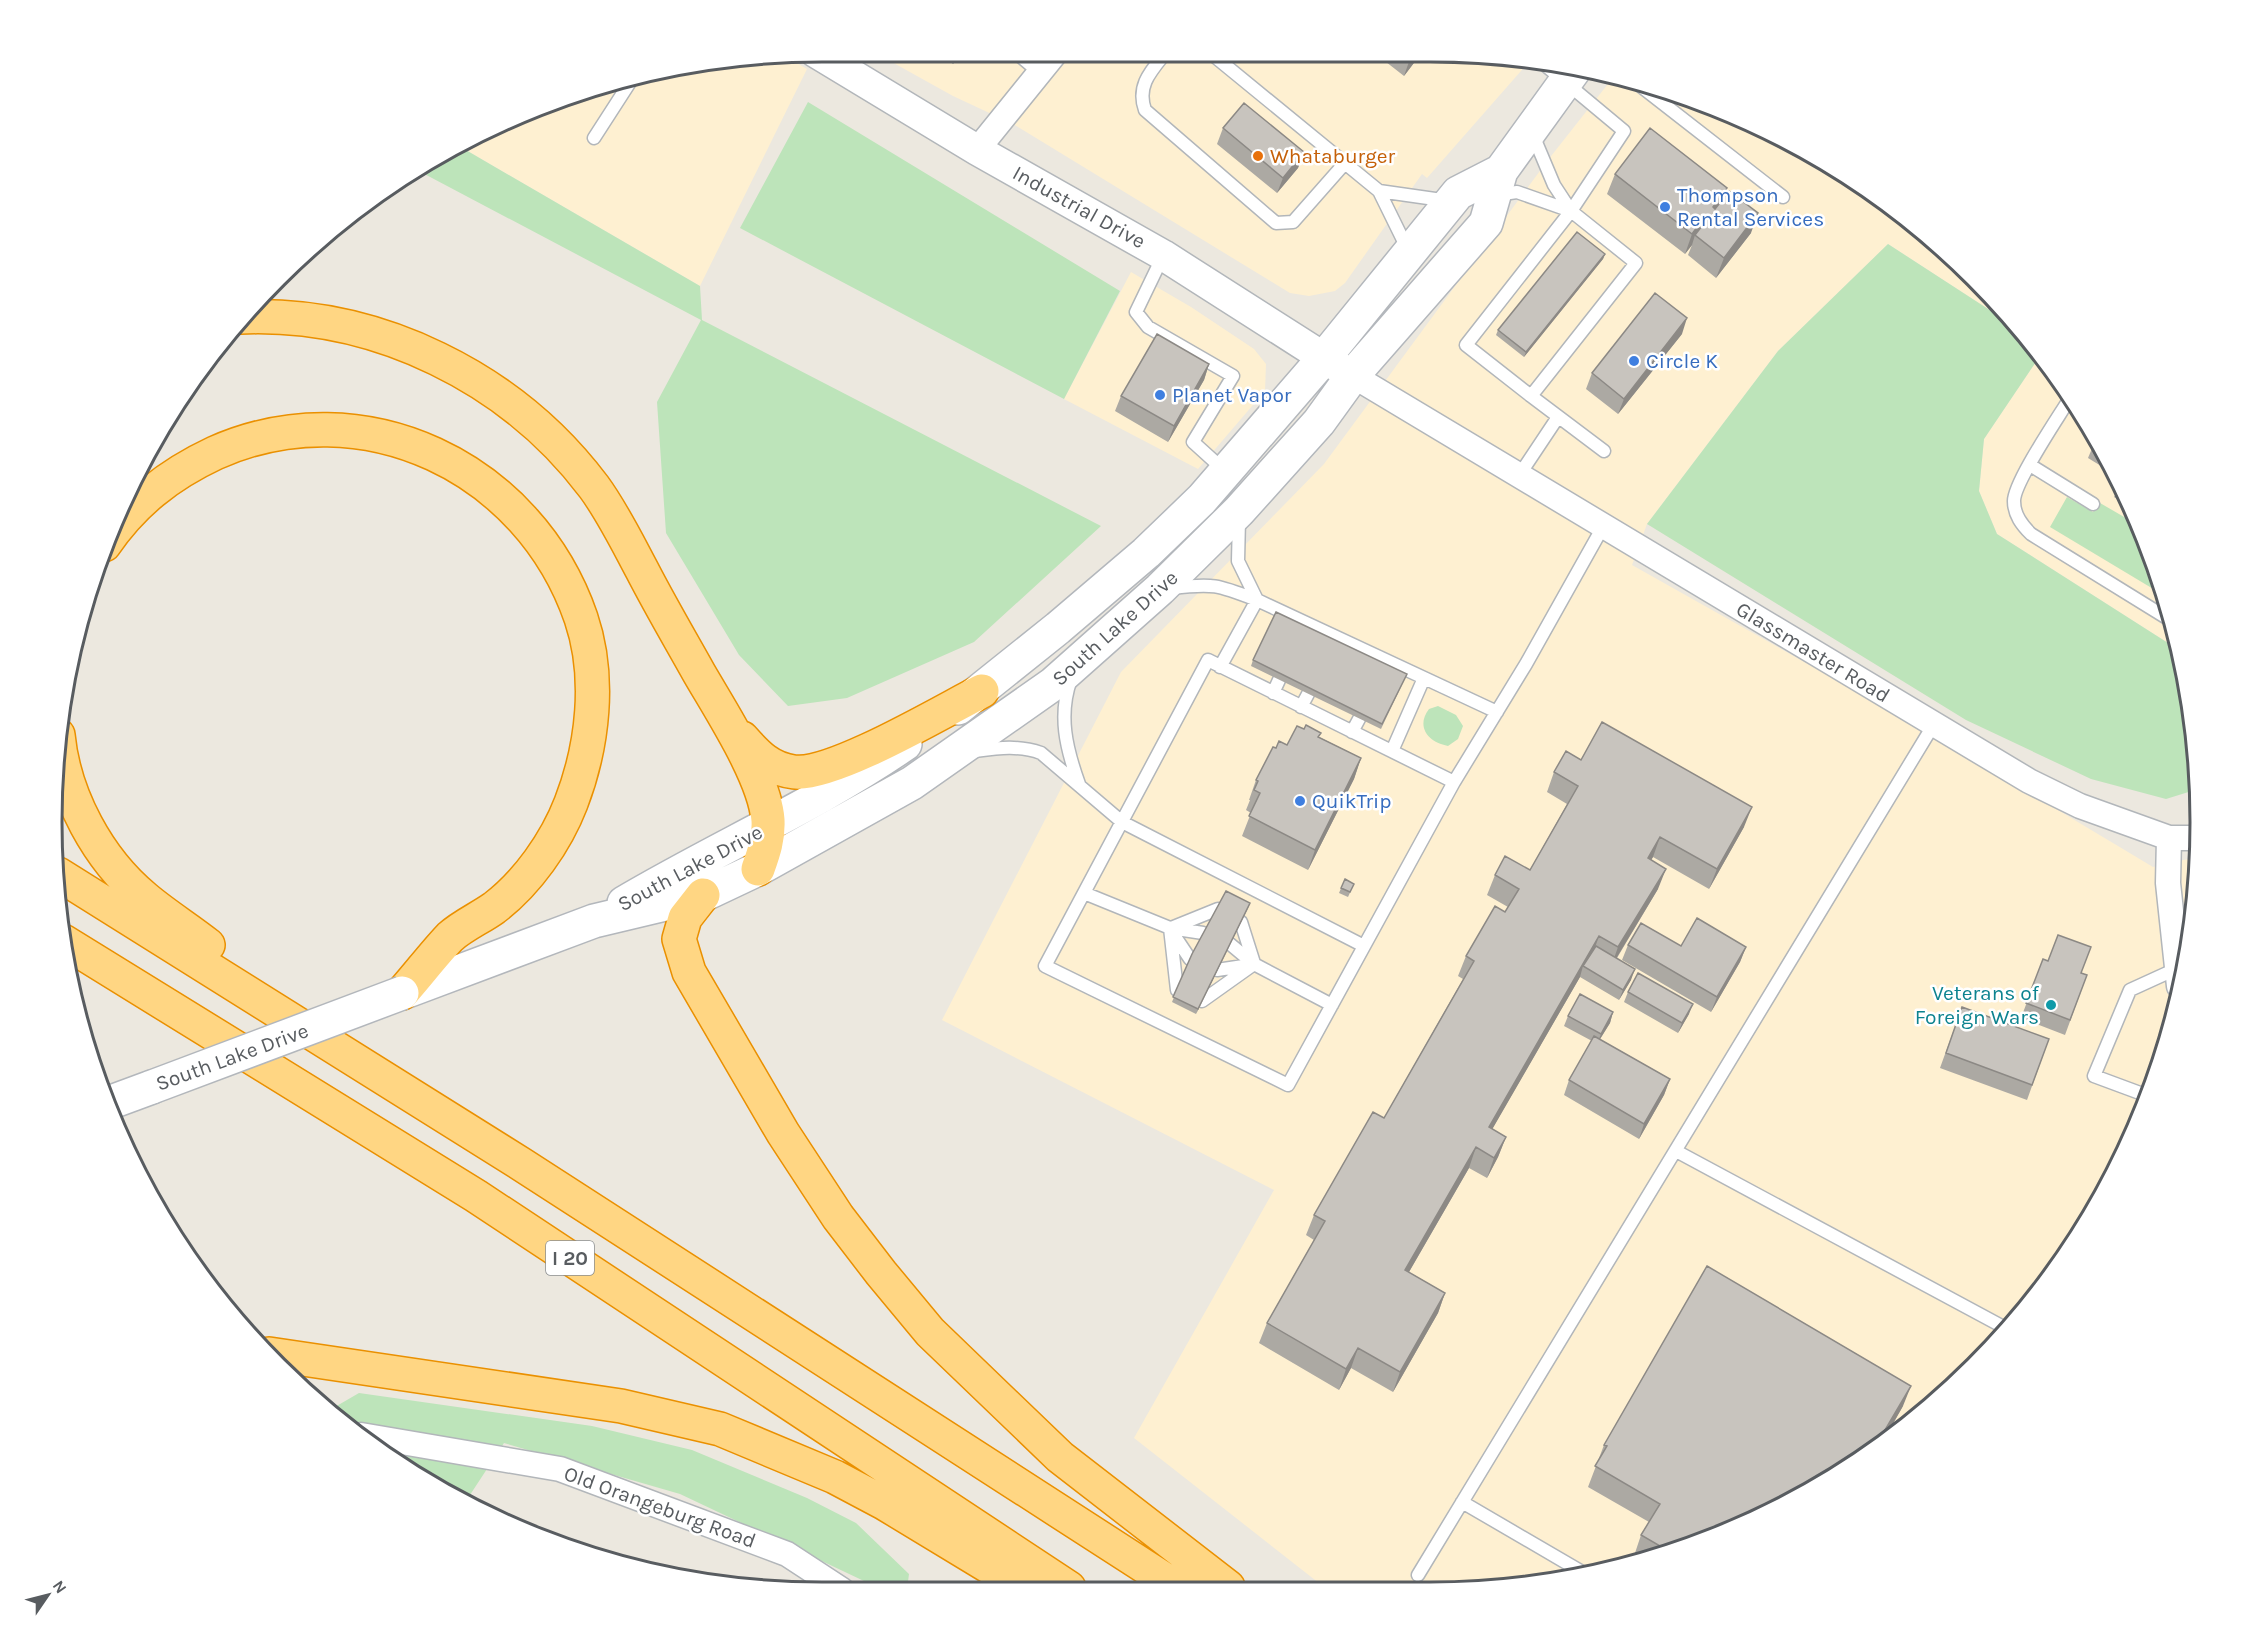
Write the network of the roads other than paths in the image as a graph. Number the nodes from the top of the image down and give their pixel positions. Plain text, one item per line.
1 (832, 62) edge
2 (1027, 62) edge
3 (1048, 62) edge
4 (1158, 62) edge
5 (1221, 62) edge
6 (1040, 73) junction
7 (1561, 73) edge
8 (1562, 73) edge
9 (627, 86) edge
10 (1652, 95) edge
11 (1531, 131) junction
12 (594, 138) dead end
13 (978, 150) junction
14 (1345, 163) junction
15 (1498, 183) junction
16 (1378, 191) junction
17 (1783, 197) dead end
18 (1452, 201) junction
19 (1571, 211) junction
20 (1409, 253) junction
21 (1164, 255) junction
22 (253, 317) edge
23 (1339, 367) junction
24 (1531, 396) junction
25 (2066, 405) edge
26 (1558, 417) junction
27 (1604, 451) dead end
28 (2030, 465) junction
29 (1226, 472) junction
30 (1520, 474) junction
31 (2093, 504) dead end
32 (1239, 512) junction
33 (124, 520) edge
34 (1604, 525) junction
35 (1160, 590) junction
36 (1257, 600) junction
37 (2162, 615) edge
38 (1080, 660) junction
39 (1221, 667) junction
40 (1424, 678) junction
41 (1280, 680) edge
42 (982, 691) junction
43 (1273, 693) junction
44 (1308, 694) edge
45 (1331, 705) edge
46 (1301, 707) junction
47 (1497, 712) junction
48 (1323, 717) junction
49 (1359, 718) edge
50 (727, 721) junction
51 (1934, 724) junction
52 (1352, 732) junction
53 (1392, 751) junction
54 (954, 755) junction
55 (63, 769) edge
56 (1454, 782) junction
57 (1079, 785) junction
58 (1122, 822) junction
59 (768, 826) junction
60 (2169, 838) junction
61 (2190, 838) edge
62 (758, 869) junction
63 (64, 878) edge
64 (1084, 893) junction
65 (703, 895) junction
66 (1218, 909) edge
67 (594, 921) junction
68 (1242, 922) edge
69 (1170, 928) junction
70 (1203, 933) edge
71 (1230, 944) edge
72 (1364, 946) junction
73 (72, 947) edge
74 (1190, 959) edge
75 (1254, 964) junction
76 (2177, 966) edge
77 (1217, 970) edge
78 (2174, 979) edge
79 (1177, 990) edge
80 (402, 993) junction
81 (1202, 1001) edge
82 (1332, 1005) junction
83 (385, 1078) junction
84 (2140, 1093) edge
85 (115, 1101) edge
86 (1676, 1150) junction
87 (2000, 1325) edge
88 (281, 1356) edge
89 (378, 1438) edge
90 (1462, 1502) junction
91 (1575, 1568) edge
92 (1418, 1575) dead end
93 (830, 1582) edge
94 (1015, 1582) edge
95 (1060, 1582) edge
96 (1169, 1582) edge
97 (1222, 1582) edge

1 - 13 street, Industrial Drive
2 - 6 lane
3 - 6 street
4 - 14 lane
5 - 14 lane
6 - 13 street
7 - 11 main road, South Lake Drive
8 - 19 lane
9 - 12 lane
10 - 17 lane
11 - 15 main road, South Lake Drive
11 - 19 lane
13 - 21 street, Industrial Drive
14 - 16 lane
15 - 18 main road, South Lake Drive
15 - 19 lane
15 - 23 main road, South Lake Drive
16 - 18 lane
16 - 20 lane
18 - 20 main road, South Lake Drive
19 - 24 lane
19 - 24 lane
20 - 23 main road, South Lake Drive
21 - 23 street, Industrial Drive
21 - 29 lane
22 - 50 highway
23 - 29 main road, South Lake Drive
23 - 30 street, Glassmaster Road
23 - 32 main road, South Lake Drive
24 - 26 lane
25 - 28 lane
26 - 27 lane
26 - 30 lane
28 - 31 lane
28 - 37 lane
29 - 42 main road, South Lake Drive
30 - 34 street, Glassmaster Road
32 - 35 main road, South Lake Drive
32 - 36 lane
33 - 80 highway
34 - 47 lane
34 - 51 street, Glassmaster Road
35 - 36 lane
35 - 38 main road, South Lake Drive
36 - 39 lane
36 - 40 lane
38 - 54 main road, South Lake Drive
38 - 57 lane
39 - 43 lane
39 - 58 lane
40 - 47 lane
40 - 53 lane
41 - 43 lane
42 - 50 highway
42 - 59 main road, South Lake Drive
43 - 46 lane
44 - 46 lane
45 - 48 lane
46 - 48 lane
47 - 56 lane
48 - 52 lane
49 - 52 lane
50 - 59 highway
51 - 60 street, Glassmaster Road
51 - 86 lane
52 - 53 lane
53 - 56 lane
54 - 57 lane
54 - 62 main road, South Lake Drive
55 - 83 highway
56 - 72 lane
57 - 58 lane
58 - 64 lane
58 - 72 lane
59 - 62 highway
59 - 67 main road, South Lake Drive
60 - 61 street, Glassmaster Road
60 - 76 street
62 - 65 main road, South Lake Drive
63 - 83 highway, I 20
64 - 69 lane
64 - 82 lane
65 - 67 main road, South Lake Drive
65 - 97 highway
66 - 69 lane
67 - 80 main road, South Lake Drive
68 - 75 lane
69 - 70 lane
69 - 74 lane
69 - 79 lane
71 - 75 lane
72 - 82 lane
73 - 95 highway, I 20
75 - 77 lane
75 - 81 lane
75 - 82 lane
78 - 84 lane
80 - 85 main road, South Lake Drive, bridge
83 - 96 highway, I 20
86 - 87 lane
86 - 90 lane
88 - 94 highway
89 - 93 street, Old Orangeburg Road
90 - 91 lane
90 - 92 lane

